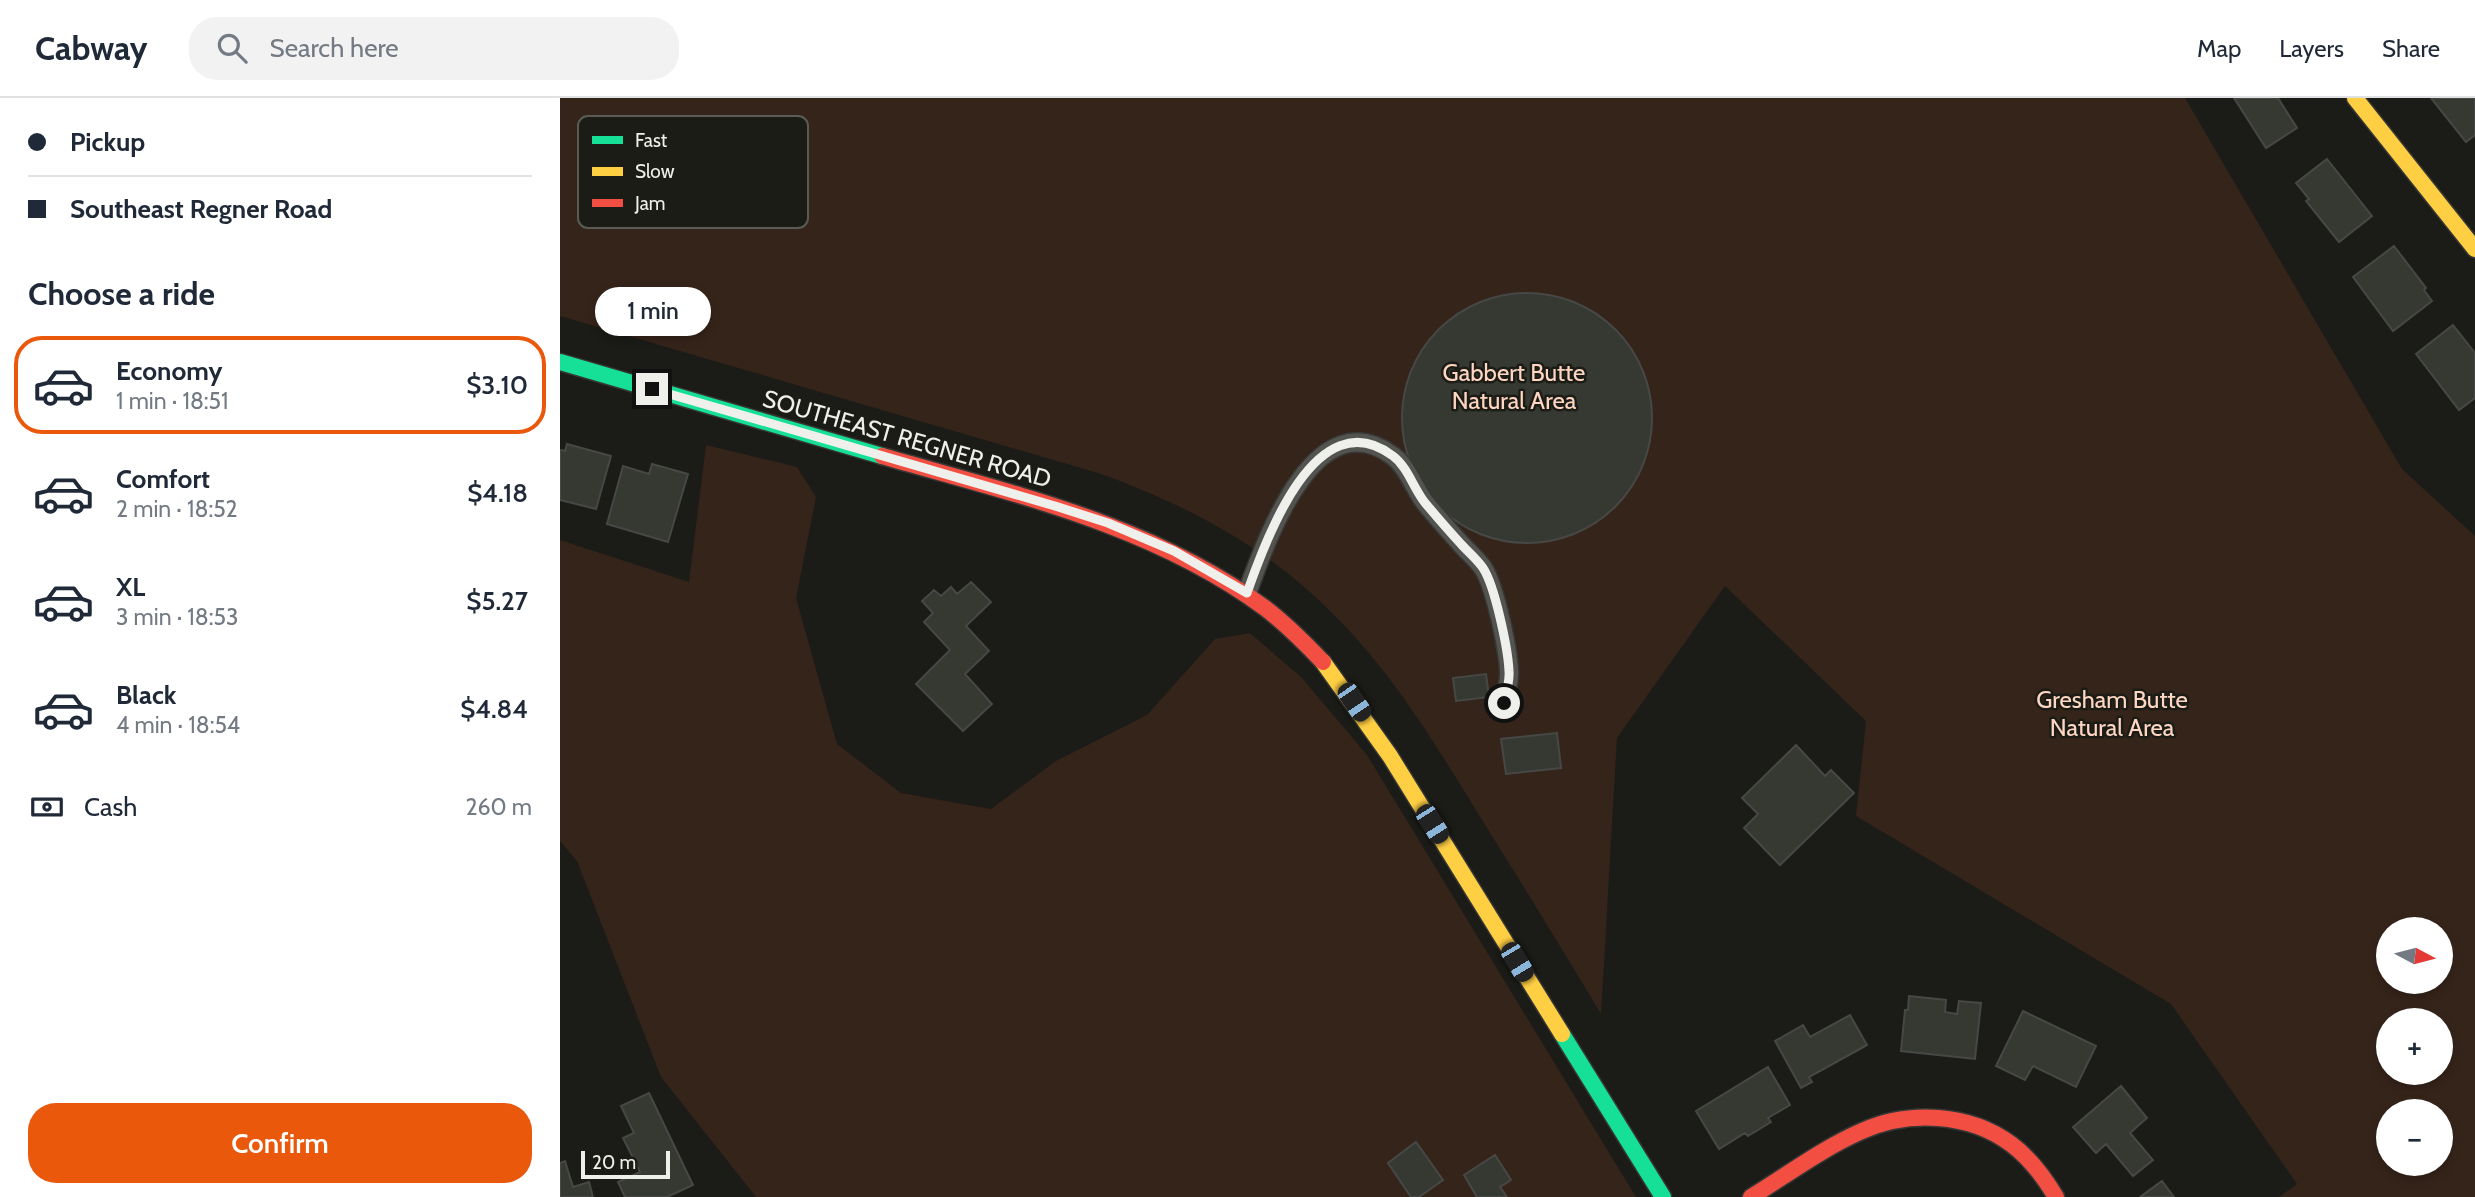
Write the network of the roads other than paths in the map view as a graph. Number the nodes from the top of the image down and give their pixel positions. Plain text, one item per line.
1 (2355, 98) edge
2 (2475, 249) edge
3 (560, 362) edge
4 (1247, 593) junction
5 (1504, 703) dead end
6 (1663, 1197) edge
7 (1751, 1197) edge
8 (2056, 1197) edge

1 - 2 street
3 - 4 street, SOUTHEAST REGNER ROAD
4 - 5 lane
4 - 6 street, SOUTHEAST REGNER ROAD
7 - 8 street

